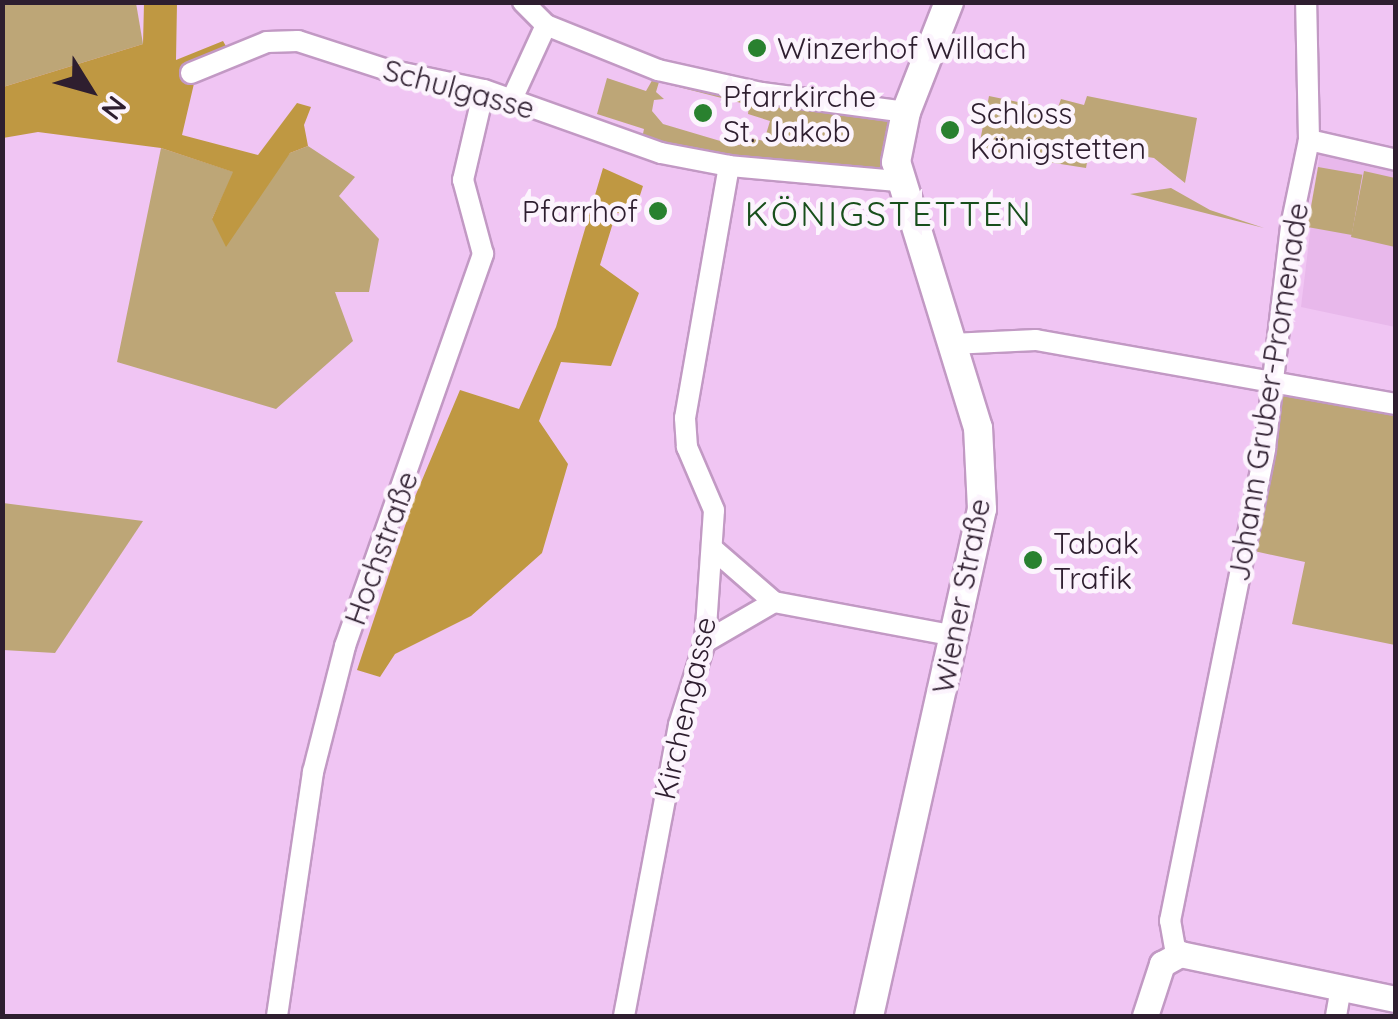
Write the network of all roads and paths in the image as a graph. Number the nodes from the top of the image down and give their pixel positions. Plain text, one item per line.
1 (523, 2) edge
2 (949, 2) edge
3 (1306, 2) edge
4 (546, 25) junction
5 (191, 73) dead end
6 (484, 90) junction
7 (512, 99) junction
8 (906, 112) junction
9 (1309, 140) junction
10 (1396, 160) edge
11 (729, 166) junction
12 (898, 180) junction
13 (951, 344) junction
14 (1271, 377) junction
15 (1396, 404) edge
16 (713, 550) junction
17 (774, 602) junction
18 (955, 636) junction
19 (705, 642) junction
20 (1176, 954) junction
21 (1341, 988) junction
22 (1396, 1000) edge
23 (277, 1016) edge
24 (624, 1016) edge
25 (869, 1016) edge
26 (1145, 1016) edge
27 (1336, 1016) edge

1 - 4 street
2 - 8 main road
3 - 9 street, Johann Gruber-Promenade
4 - 7 street
4 - 8 street
5 - 6 street, Schulgasse
6 - 7 street, Schulgasse
6 - 23 street, Hochstraße
7 - 11 street, Schulgasse
8 - 12 main road
9 - 10 street
9 - 14 street, Johann Gruber-Promenade
11 - 12 street, Schulgasse
11 - 16 street, Kirchengasse
12 - 13 main road, Wiener Straße
13 - 14 street
13 - 18 main road, Wiener Straße
14 - 15 street
14 - 20 street, Johann Gruber-Promenade
16 - 17 street
16 - 19 street, Kirchengasse
17 - 18 street
17 - 19 street
18 - 25 main road, Wiener Straße
19 - 24 street, Kirchengasse
20 - 21 street
20 - 26 street
21 - 22 street
21 - 27 street

